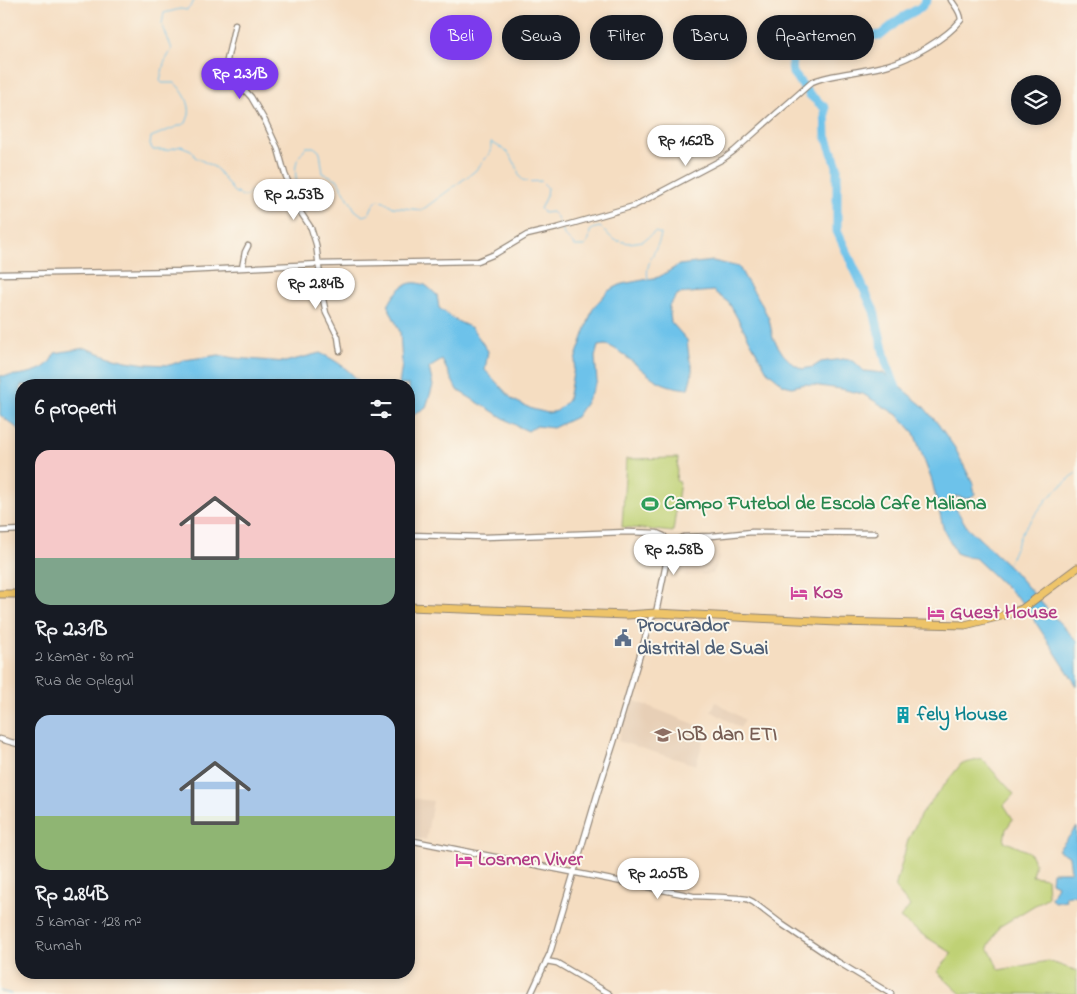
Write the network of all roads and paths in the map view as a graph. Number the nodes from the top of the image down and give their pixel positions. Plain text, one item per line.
1 (950, 0) edge
2 (235, 24) dead end
3 (248, 246) dead end
4 (319, 264) junction
5 (242, 268) junction
6 (0, 274) edge
7 (340, 351) dead end
8 (15, 530) edge
9 (0, 531) edge
10 (875, 533) dead end
11 (415, 535) edge
12 (670, 544) junction
13 (1077, 568) edge
14 (0, 594) edge
15 (15, 594) edge
16 (415, 607) edge
17 (656, 613) junction
18 (0, 739) edge
19 (15, 743) edge
20 (415, 841) edge
21 (573, 873) junction
22 (546, 961) junction
23 (531, 994) edge
24 (610, 994) edge
25 (891, 994) edge

1 - 4 street
2 - 4 street
3 - 5 street
4 - 5 street
4 - 7 street
5 - 6 street
8 - 9 street
10 - 12 street
11 - 12 street
12 - 17 street
13 - 17 main road
14 - 15 main road
16 - 17 main road
17 - 21 street
18 - 19 street
20 - 21 street
21 - 22 street
21 - 25 street
22 - 23 street
22 - 24 street

